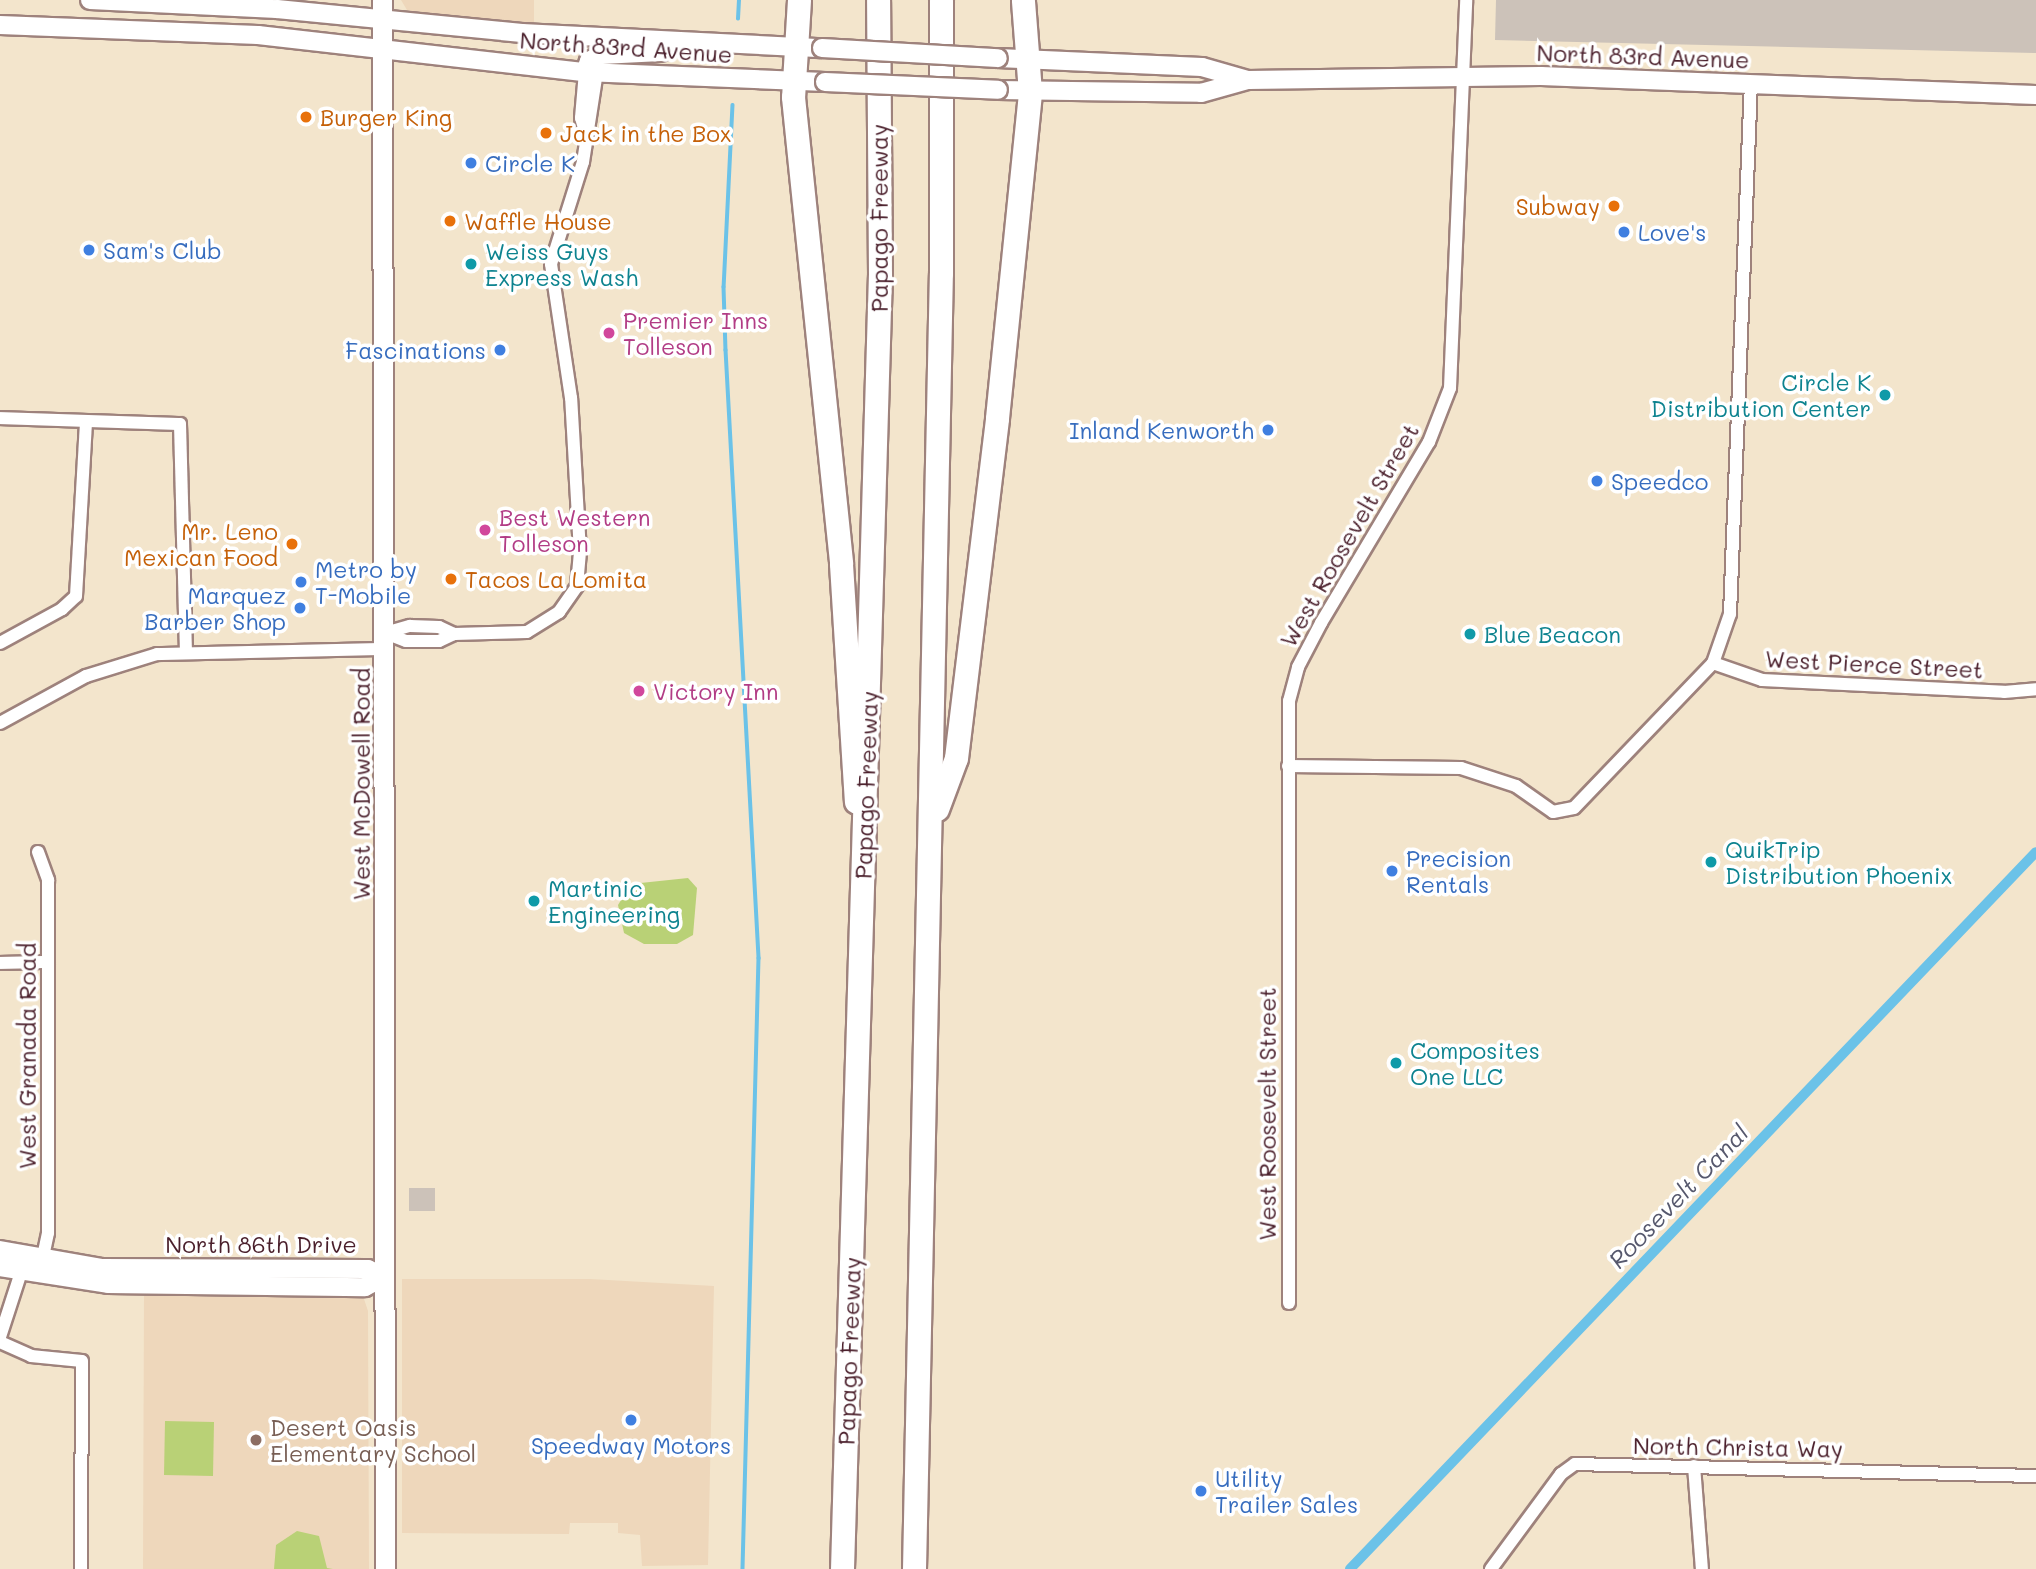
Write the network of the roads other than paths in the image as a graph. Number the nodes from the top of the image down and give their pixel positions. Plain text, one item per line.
1 (90, 0) edge
2 (799, 0) edge
3 (878, 0) edge
4 (941, 0) edge
5 (1023, 0) edge
6 (1466, 0) edge
7 (382, 9) edge
8 (0, 25) edge
9 (685, 42) junction
10 (382, 47) junction
11 (794, 47) junction
12 (1029, 60) junction
13 (591, 72) junction
14 (1462, 77) junction
15 (1248, 80) junction
16 (793, 81) junction
17 (1751, 83) junction
18 (1030, 92) junction
19 (2036, 95) edge
20 (0, 418) edge
21 (86, 421) junction
22 (385, 641) junction
23 (0, 643) edge
24 (186, 650) junction
25 (1713, 663) junction
26 (2036, 689) edge
27 (0, 723) edge
28 (1288, 765) junction
29 (930, 825) junction
30 (864, 839) junction
31 (38, 852) dead end
32 (48, 962) junction
33 (0, 963) edge
34 (0, 1251) edge
35 (42, 1261) junction
36 (0, 1267) edge
37 (22, 1272) junction
38 (90, 1275) junction
39 (384, 1277) junction
40 (1289, 1303) dead end
41 (0, 1339) edge
42 (1694, 1466) junction
43 (2036, 1476) edge
44 (80, 1569) edge
45 (385, 1569) edge
46 (842, 1569) edge
47 (914, 1569) edge
48 (1491, 1569) edge
49 (1702, 1569) edge

1 - 7 main road, North 83rd Avenue
2 - 11 highway
3 - 30 highway, Papago Freeway
4 - 29 highway
5 - 12 highway
6 - 14 street, West Roosevelt Street
7 - 9 main road, North 83rd Avenue
7 - 10 main road, West McDowell Road
8 - 10 main road, North 83rd Avenue
9 - 11 main road, North 83rd Avenue
9 - 13 main road
10 - 13 main road, North 83rd Avenue
10 - 22 main road, West McDowell Road
11 - 12 main road, North 83rd Avenue, bridge
11 - 16 highway
12 - 15 main road, North 83rd Avenue
12 - 18 highway
13 - 16 main road, North 83rd Avenue
13 - 22 street
14 - 15 main road, North 83rd Avenue
14 - 17 main road, North 83rd Avenue
14 - 28 street, West Roosevelt Street
15 - 18 main road, North 83rd Avenue
16 - 18 main road, North 83rd Avenue, bridge
16 - 30 highway
17 - 19 main road, North 83rd Avenue
17 - 25 street
18 - 29 highway
20 - 21 street
21 - 23 street
21 - 24 street
22 - 24 street
22 - 39 main road, West McDowell Road
24 - 27 street
25 - 26 street, West Pierce Street
25 - 28 street
28 - 40 street, West Roosevelt Street
29 - 47 highway
30 - 46 highway, Papago Freeway
31 - 32 street, West Granada Road
32 - 33 street
32 - 35 street, West Granada Road
34 - 35 main road, North 86th Drive
35 - 38 main road, North 86th Drive
36 - 37 main road, North 86th Drive
37 - 38 main road, North 86th Drive
37 - 41 street
38 - 39 main road, North 86th Drive
39 - 45 main road, West McDowell Road
41 - 44 street
42 - 43 street, North Christa Way
42 - 48 street, North Christa Way
42 - 49 street

